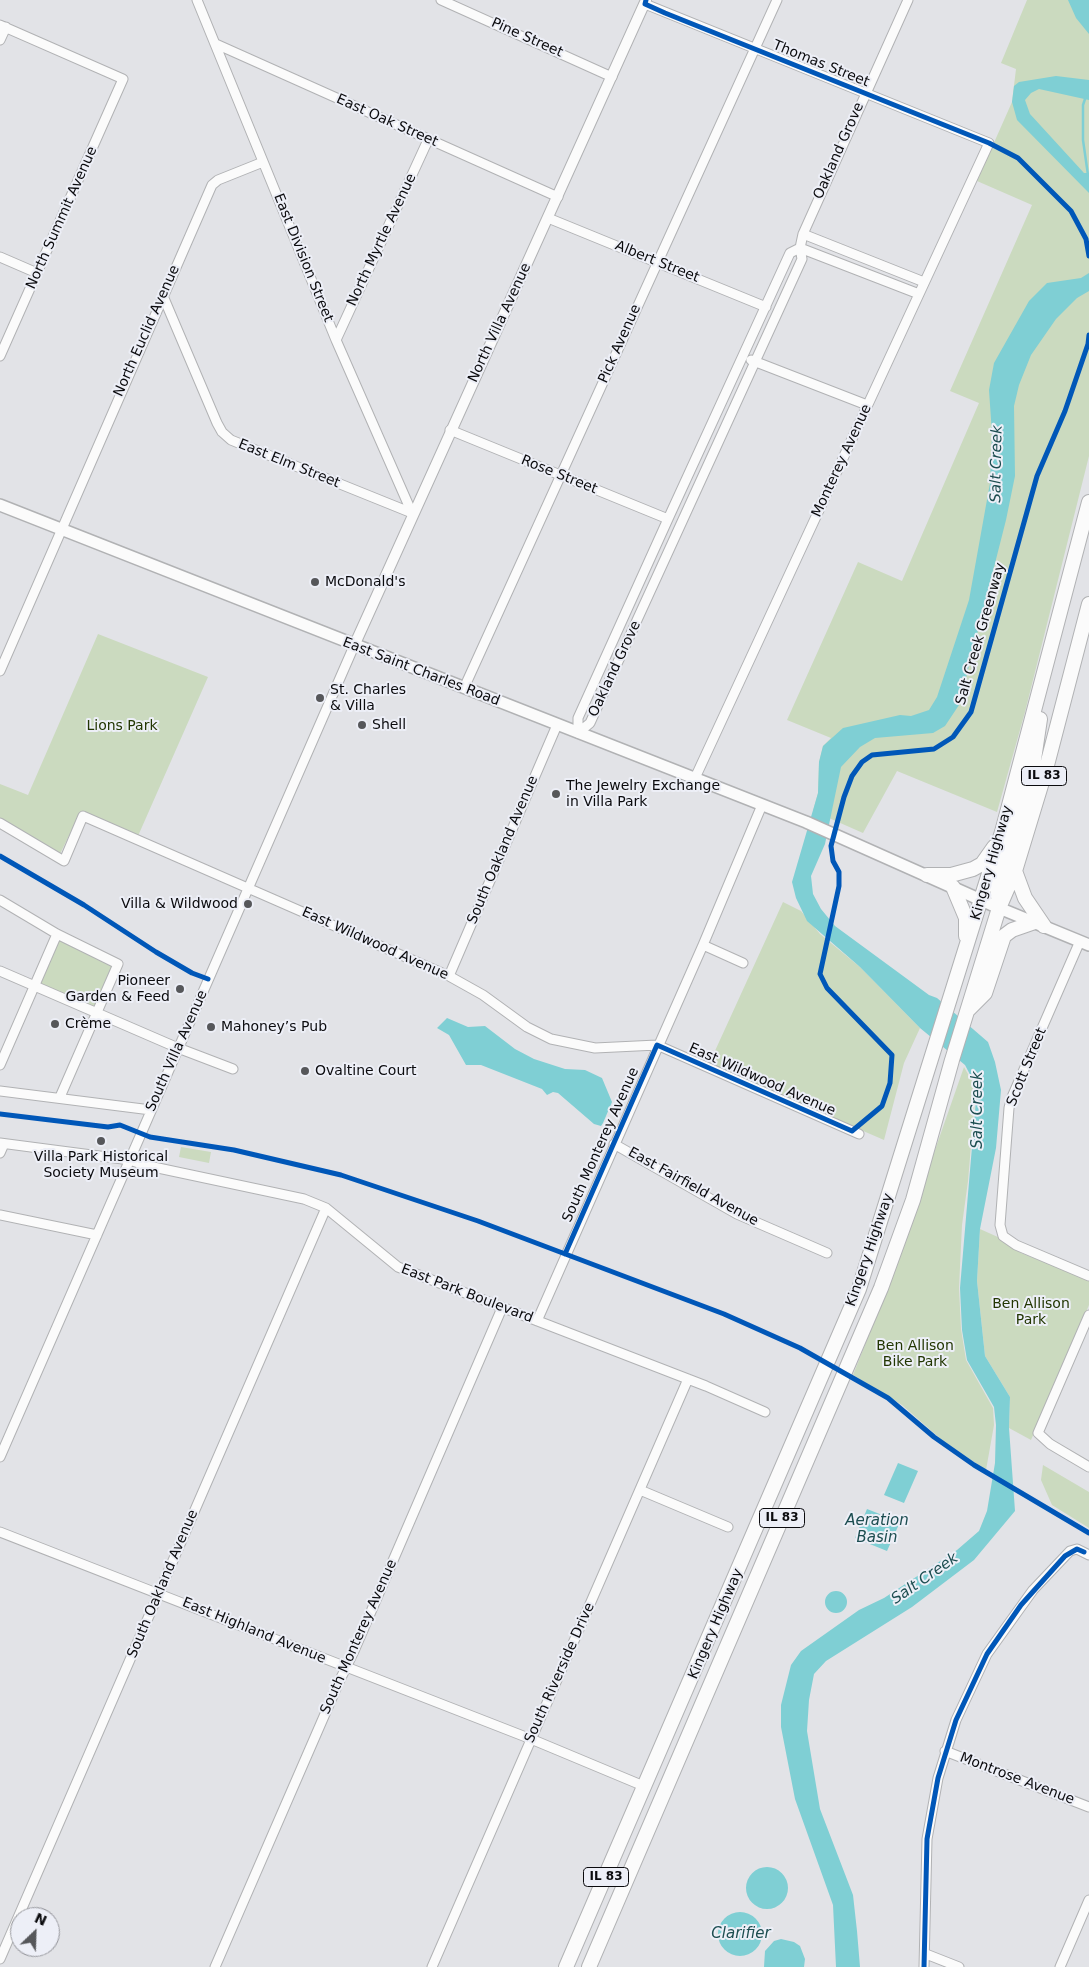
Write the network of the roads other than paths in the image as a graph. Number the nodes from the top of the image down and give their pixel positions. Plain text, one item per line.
1 (197, 0) edge
2 (442, 0) edge
3 (777, 0) edge
4 (908, 0) edge
5 (645, 2) edge
6 (3, 26) edge
7 (0, 40) edge
8 (216, 44) junction
9 (754, 50) junction
10 (612, 77) junction
11 (864, 93) junction
12 (428, 140) junction
13 (989, 143) joint
14 (263, 162) junction
15 (558, 197) junction
16 (548, 218) junction
17 (803, 234) junction
18 (800, 248) junction
19 (0, 257) edge
20 (657, 263) junction
21 (37, 273) junction
22 (924, 282) junction
23 (918, 294) junction
24 (163, 296) junction
25 (766, 307) junction
26 (336, 340) junction
27 (0, 356) edge
28 (743, 357) junction
29 (756, 362) junction
30 (867, 406) junction
31 (450, 430) junction
32 (560, 476) junction
33 (1089, 502) edge
34 (0, 505) edge
35 (412, 513) junction
36 (668, 519) junction
37 (60, 529) junction
38 (1089, 604) edge
39 (354, 646) junction
40 (0, 671) edge
41 (1042, 686) junction
42 (464, 688) junction
43 (557, 725) junction
44 (578, 733) junction
45 (695, 778) junction
46 (762, 804) junction
47 (0, 823) edge
48 (1000, 838) junction
49 (1015, 871) junction
50 (927, 875) junction
51 (953, 887) junction
52 (248, 889) junction
53 (0, 900) edge
54 (982, 900) junction
55 (999, 908) junction
56 (1039, 924) junction
57 (57, 934) junction
58 (1085, 943) edge
59 (703, 945) junction
60 (966, 948) junction
61 (743, 963) dead end
62 (0, 971) edge
63 (449, 976) junction
64 (34, 986) junction
65 (96, 1013) junction
66 (966, 1014) junction
67 (657, 1046) junction
68 (178, 1048) junction
69 (0, 1065) edge
70 (233, 1069) dead end
71 (0, 1091) edge
72 (60, 1097) junction
73 (151, 1110) junction
74 (859, 1134) dead end
75 (2, 1144) edge
76 (614, 1144) junction
77 (0, 1153) edge
78 (130, 1160) junction
79 (326, 1208) junction
80 (0, 1215) edge
81 (97, 1235) junction
82 (827, 1253) dead end
83 (1089, 1276) edge
84 (502, 1308) junction
85 (1089, 1316) edge
86 (537, 1321) junction
87 (688, 1380) junction
88 (765, 1412) dead end
89 (0, 1457) edge
90 (1089, 1466) edge
91 (640, 1490) junction
92 (728, 1527) dead end
93 (0, 1532) edge
94 (1089, 1555) edge
95 (158, 1593) junction
96 (346, 1668) junction
97 (531, 1740) junction
98 (945, 1751) junction
99 (646, 1787) junction
100 (1089, 1807) edge
101 (1089, 1900) edge
102 (926, 1954) junction
103 (0, 1959) edge
104 (215, 1967) edge
105 (432, 1967) edge
106 (566, 1967) edge
107 (589, 1967) edge
108 (924, 1967) edge
109 (959, 1967) edge
110 (1060, 1967) edge

1 - 8 street, East Division Street
2 - 10 street, Pine Street
3 - 9 street, Pick Avenue
4 - 11 street, Oakland Grove
5 - 9 street, Thomas Street
5 - 10 street, North Villa Avenue
6 - 7 street
6 - 21 street, North Summit Avenue
8 - 12 street, East Oak Street
8 - 14 street, East Division Street
9 - 11 street, Thomas Street
9 - 20 street, Pick Avenue
10 - 15 street, North Villa Avenue
11 - 13 street, Thomas Street
11 - 17 street, Oakland Grove
12 - 15 street, East Oak Street
12 - 26 street, North Myrtle Avenue
13 - 22 street, Monterey Avenue
14 - 24 street, North Euclid Avenue
14 - 26 street, East Division Street
15 - 16 street, North Villa Avenue
16 - 20 street, Albert Street
16 - 31 street, North Villa Avenue
17 - 18 street, Oakland Grove
17 - 22 street
18 - 23 street
18 - 25 street, Oakland Grove
18 - 29 street, Oakland Grove
19 - 21 street
20 - 25 street, Albert Street
20 - 32 street, Pick Avenue
21 - 27 street, North Summit Avenue
22 - 23 street, Monterey Avenue
23 - 30 street, Monterey Avenue
24 - 35 street, East Elm Street
24 - 37 street, North Euclid Avenue
25 - 28 street, Oakland Grove
26 - 35 street, East Division Street
28 - 29 street
28 - 36 street, Oakland Grove
29 - 30 street
29 - 44 street, Oakland Grove
30 - 45 street, Monterey Avenue
31 - 32 street, Rose Street
31 - 35 street, North Villa Avenue
32 - 36 street, Rose Street
32 - 42 street, Pick Avenue
33 - 41 highway, Kingery Highway / IL 83
34 - 37 main road, East Saint Charles Road
35 - 39 street, North Villa Avenue
36 - 44 street, Oakland Grove
37 - 39 main road, East Saint Charles Road
37 - 40 street, North Euclid Avenue
38 - 49 highway, Kingery Highway / IL 83
39 - 42 main road, East Saint Charles Road
39 - 52 street, South Villa Avenue
41 - 48 highway, Kingery Highway / IL 83
41 - 55 highway
42 - 43 main road, East Saint Charles Road
43 - 44 main road, East Saint Charles Road
43 - 63 street, South Oakland Avenue
44 - 45 main road, East Saint Charles Road
45 - 46 main road, East Saint Charles Road
46 - 50 main road, East Saint Charles Road
46 - 59 street, South Monterey Avenue
47 - 52 street, East Wildwood Avenue
48 - 50 highway
48 - 54 highway, Kingery Highway / IL 83
49 - 55 highway, Kingery Highway / IL 83
49 - 56 highway
50 - 51 main road, East Saint Charles Road
51 - 54 main road, East Saint Charles Road
51 - 60 highway
52 - 63 street, East Wildwood Avenue
52 - 68 street, South Villa Avenue
53 - 57 street
54 - 55 main road, East Saint Charles Road
54 - 60 highway, Kingery Highway / IL 83
55 - 56 main road, East Saint Charles Road
55 - 66 highway, Kingery Highway / IL 83
56 - 58 main road, East Saint Charles Road
56 - 66 highway
57 - 64 street
57 - 65 street
58 - 83 street, Scott Street
59 - 61 street
59 - 67 street, South Monterey Avenue
60 - 99 highway, Kingery Highway / IL 83
62 - 64 street
63 - 67 street, East Wildwood Avenue
64 - 65 street
64 - 69 street
65 - 68 street
65 - 72 street
66 - 107 highway, Kingery Highway / IL 83
67 - 74 street, East Wildwood Avenue
67 - 76 street, South Monterey Avenue
68 - 70 street
68 - 73 street, South Villa Avenue
71 - 72 street
72 - 73 street
73 - 78 street, South Villa Avenue
75 - 77 street
75 - 78 street, East Park Boulevard
76 - 82 street, East Fairfield Avenue
76 - 86 street, South Monterey Avenue
78 - 79 street, East Park Boulevard
78 - 81 street, South Villa Avenue
79 - 84 street, East Park Boulevard
79 - 95 street, South Oakland Avenue
80 - 81 street
81 - 89 street, South Villa Avenue
84 - 86 street, East Park Boulevard
84 - 96 street, South Monterey Avenue
85 - 90 street
86 - 87 street, East Park Boulevard
87 - 88 street, East Park Boulevard
87 - 91 street, South Riverside Drive
91 - 92 street
91 - 97 street, South Riverside Drive
93 - 95 street, East Highland Avenue
94 - 98 street
95 - 96 street, East Highland Avenue
95 - 103 street, South Oakland Avenue
96 - 97 street, East Highland Avenue
96 - 104 street, South Monterey Avenue
97 - 99 street, East Highland Avenue
97 - 105 street, South Riverside Drive
98 - 100 street, Montrose Avenue
98 - 102 street
99 - 106 highway, Kingery Highway / IL 83
101 - 110 street
102 - 108 street
102 - 109 street

